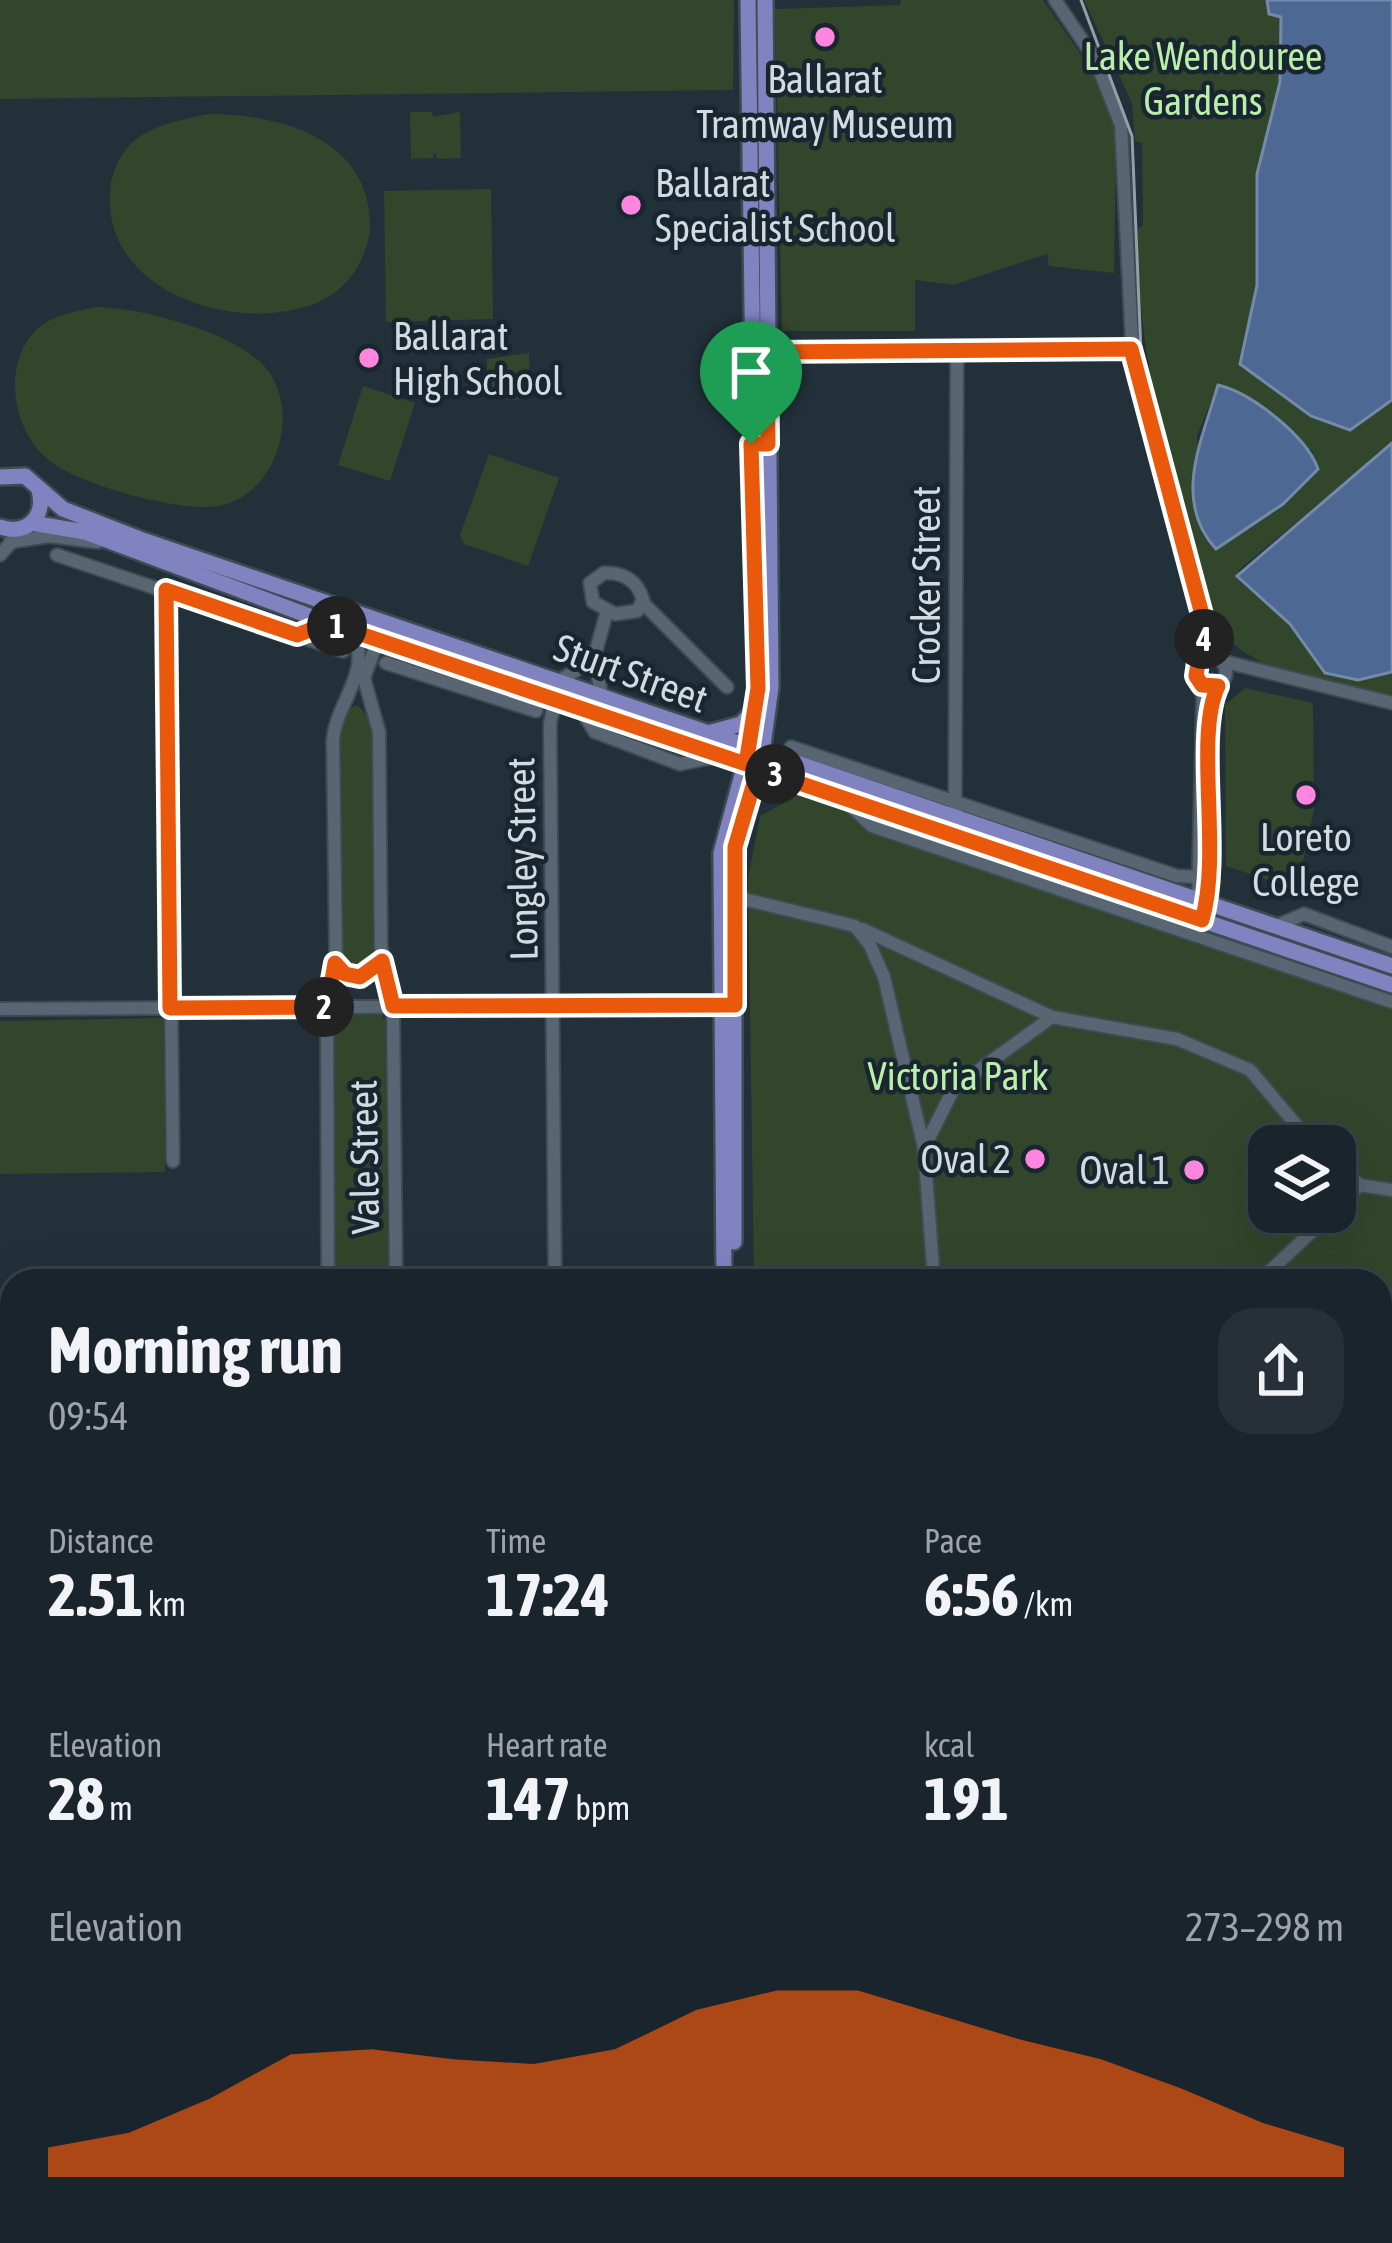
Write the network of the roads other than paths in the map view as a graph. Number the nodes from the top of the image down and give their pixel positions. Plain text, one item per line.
1 (748, 0) edge
2 (765, 0) edge
3 (1054, 0) edge
4 (765, 95) junction
5 (749, 112) junction
6 (1131, 349) junction
7 (767, 352) junction
8 (957, 352) junction
9 (759, 444) junction
10 (2, 475) edge
11 (39, 490) junction
12 (28, 526) junction
13 (0, 527) edge
14 (10, 542) junction
15 (118, 546) junction
16 (0, 555) edge
17 (57, 555) dead end
18 (125, 576) junction
19 (166, 590) junction
20 (643, 602) junction
21 (607, 611) junction
22 (1204, 622) junction
23 (328, 623) junction
24 (350, 630) junction
25 (297, 635) junction
26 (378, 640) junction
27 (406, 649) junction
28 (343, 650) dead end
29 (594, 658) junction
30 (1221, 660) junction
31 (1199, 662) junction
32 (386, 663) dead end
33 (411, 671) junction
34 (1262, 674) junction
35 (1197, 679) junction
36 (550, 680) junction
37 (1219, 685) junction
38 (727, 687) dead end
39 (602, 698) junction
40 (539, 699) junction
41 (498, 700) junction
42 (1392, 703) edge
43 (343, 706) junction
44 (370, 706) junction
45 (580, 708) junction
46 (756, 708) junction
47 (570, 724) dead end
48 (591, 729) junction
49 (700, 734) junction
50 (791, 747) dead end
51 (720, 756) junction
52 (754, 759) junction
53 (840, 796) junction
54 (956, 808) junction
55 (1199, 877) junction
56 (735, 897) junction
57 (1203, 901) junction
58 (1200, 919) junction
59 (855, 926) junction
60 (1276, 926) junction
61 (1392, 946) edge
62 (382, 961) junction
63 (335, 963) junction
64 (1392, 966) edge
65 (1318, 969) junction
66 (1392, 985) edge
67 (1392, 1003) edge
68 (728, 1005) junction
69 (393, 1006) junction
70 (554, 1006) junction
71 (327, 1007) junction
72 (170, 1008) junction
73 (0, 1009) edge
74 (1052, 1017) junction
75 (1296, 1125) edge
76 (924, 1148) junction
77 (173, 1161) dead end
78 (1356, 1182) edge
79 (1360, 1185) junction
80 (1356, 1189) edge
81 (1392, 1190) edge
82 (1310, 1233) edge
83 (328, 1269) edge
84 (395, 1269) edge
85 (555, 1269) edge
86 (724, 1269) edge
87 (734, 1269) edge
88 (933, 1269) edge
89 (1271, 1269) edge

1 - 5 main road
2 - 4 main road
3 - 6 street
4 - 5 main road
4 - 7 main road
5 - 9 main road
6 - 8 street
6 - 22 street
7 - 8 street
7 - 9 main road
8 - 54 street, Crocker Street
9 - 46 main road
9 - 52 main road
10 - 11 main road, Sturt Street
11 - 12 main road
11 - 36 main road, Sturt Street
12 - 13 main road, Sturt Street
12 - 14 street
12 - 15 main road, Sturt Street
14 - 15 street
14 - 16 street
15 - 18 street
15 - 23 main road, Sturt Street
17 - 18 street
18 - 19 street
19 - 25 street
19 - 72 street
20 - 21 street
20 - 21 street
20 - 38 street
21 - 29 street
22 - 30 street
22 - 31 street
23 - 24 main road, Sturt Street
23 - 25 street
24 - 26 main road, Sturt Street
24 - 43 street, Vale Street
25 - 28 street
26 - 27 main road, Sturt Street
26 - 44 street, Vale Street
27 - 33 street
27 - 40 main road, Sturt Street
29 - 36 street
29 - 39 street
30 - 31 street
30 - 34 street
30 - 37 street
31 - 35 street
32 - 33 street, Sturt Street
33 - 41 street, Sturt Street
34 - 37 street
34 - 42 street
35 - 37 street
35 - 55 street
36 - 39 main road, Sturt Street
36 - 40 street, Longley Street
37 - 57 street
39 - 49 main road, Sturt Street
40 - 41 street, Sturt Street
40 - 41 street, Sturt Street
40 - 45 main road, Sturt Street
40 - 70 street, Longley Street
43 - 44 street
43 - 63 street, Vale Street
44 - 62 street, Vale Street
45 - 48 street, Sturt Street
45 - 51 main road, Sturt Street
46 - 49 main road
46 - 52 main road
47 - 48 street
48 - 51 street, Sturt Street
49 - 52 main road, Sturt Street
50 - 54 street, Sturt Street
51 - 52 main road, Sturt Street
52 - 53 main road, Sturt Street
52 - 54 main road, Sturt Street
52 - 56 main road
52 - 68 main road
53 - 58 main road, Sturt Street
53 - 65 street, Sturt Street
54 - 55 street, Sturt Street
54 - 57 main road, Sturt Street
55 - 57 street
56 - 59 street
56 - 68 main road
57 - 58 street
57 - 60 main road, Sturt Street
58 - 65 main road, Sturt Street
59 - 74 street
59 - 76 street
60 - 61 street, Sturt Street
60 - 64 main road, Sturt Street
62 - 63 street
62 - 69 street, Vale Street
63 - 71 street, Vale Street
65 - 66 main road, Sturt Street
65 - 67 street, Sturt Street
68 - 70 street
68 - 86 main road
68 - 87 main road
69 - 70 street
69 - 71 street
69 - 84 street, Vale Street
70 - 85 street, Longley Street
71 - 72 street
71 - 83 street, Vale Street
72 - 73 street
72 - 77 street
74 - 75 street
74 - 76 street
76 - 88 street
78 - 79 street
79 - 80 street
79 - 81 street
82 - 89 street

